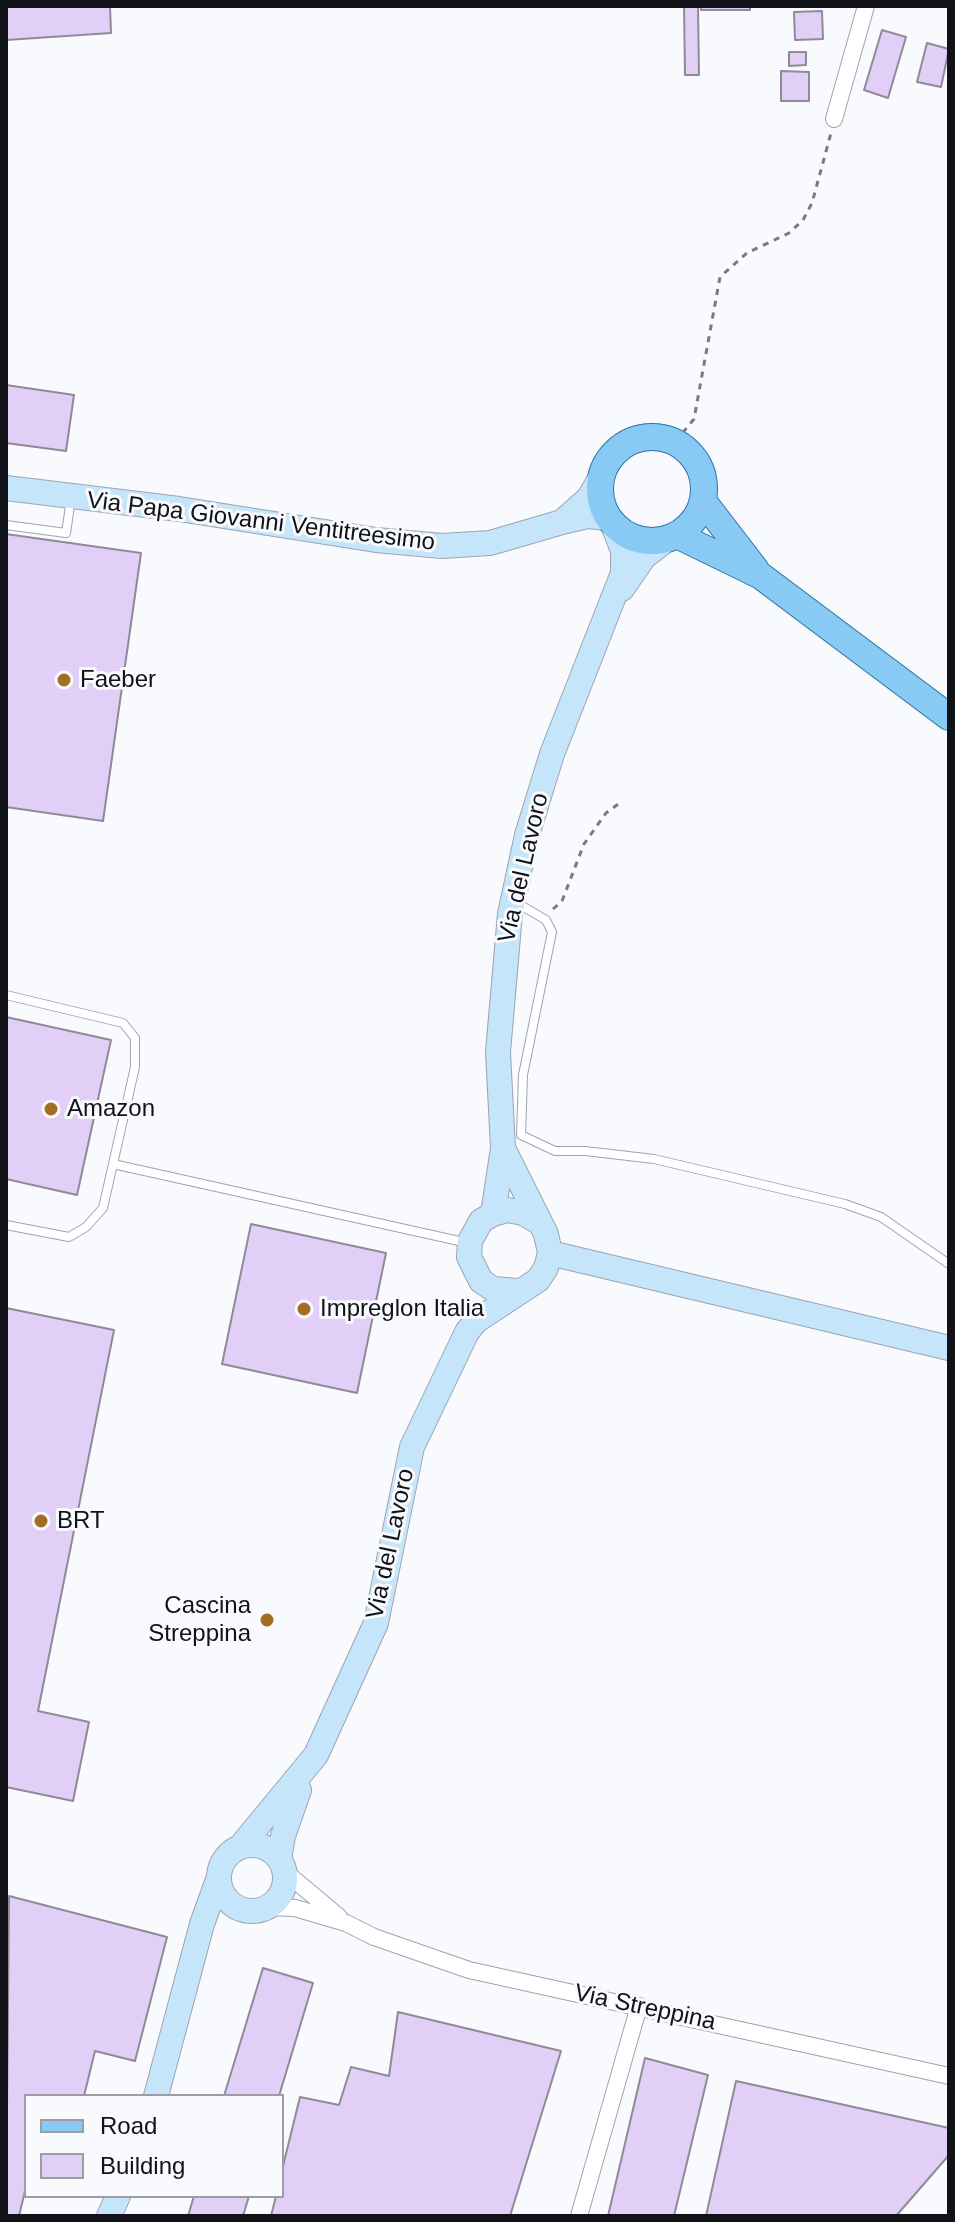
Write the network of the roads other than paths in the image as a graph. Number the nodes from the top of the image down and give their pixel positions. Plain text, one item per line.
1 (866, 6) edge
2 (834, 119) road end
3 (601, 477) junction
4 (6, 488) edge
5 (71, 498) junction
6 (703, 501) junction
7 (610, 520) junction
8 (562, 522) junction
9 (6, 525) edge
10 (671, 538) junction
11 (761, 576) junction
12 (614, 601) junction
13 (949, 717) edge
14 (512, 901) junction
15 (6, 995) edge
16 (509, 1141) junction
17 (113, 1164) junction
18 (493, 1214) junction
19 (537, 1221) junction
20 (6, 1225) edge
21 (469, 1243) junction
22 (550, 1253) junction
23 (949, 1264) edge
24 (481, 1281) junction
25 (518, 1291) junction
26 (476, 1321) junction
27 (949, 1348) edge
28 (307, 1769) junction
29 (241, 1846) junction
30 (282, 1865) junction
31 (219, 1877) junction
32 (255, 1908) junction
33 (346, 1923) junction
34 (196, 1953) junction
35 (639, 2006) junction
36 (949, 2076) edge
37 (157, 2094) edge
38 (579, 2216) edge

1 - 2 street
3 - 6 main road
3 - 7 main road
3 - 8 street, Via Papa Giovanni Ventitreesimo
4 - 5 street, Via Papa Giovanni Ventitreesimo
5 - 8 street, Via Papa Giovanni Ventitreesimo
5 - 9 lane
6 - 10 main road
6 - 11 main road
7 - 8 street, Via Papa Giovanni Ventitreesimo
7 - 10 main road
7 - 12 street, Via del Lavoro
10 - 11 main road
10 - 12 street, Via del Lavoro
11 - 13 main road
12 - 14 street, Via del Lavoro
14 - 16 street, Via del Lavoro
14 - 16 lane
15 - 17 lane
16 - 18 street, Via del Lavoro
16 - 19 street, Via del Lavoro
16 - 23 lane
17 - 20 lane
17 - 21 lane
18 - 19 street
18 - 21 street
19 - 22 street, Via del Lavoro
21 - 24 street, Via del Lavoro
22 - 25 street, Via del Lavoro
22 - 27 street
24 - 25 street
24 - 26 street, Via del Lavoro
25 - 26 street, Via del Lavoro
26 - 28 street, Via del Lavoro
28 - 29 street, Via del Lavoro
28 - 30 street, Via del Lavoro
29 - 30 street
29 - 31 street, Via del Lavoro
30 - 32 street, Via del Lavoro
30 - 33 street, Via Streppina
31 - 32 street
31 - 34 street, Via del Lavoro
32 - 33 street, Via Streppina
32 - 34 street, Via del Lavoro
33 - 35 street, Via Streppina
34 - 37 street, Via del Lavoro
35 - 36 street, Via Streppina
35 - 38 street

